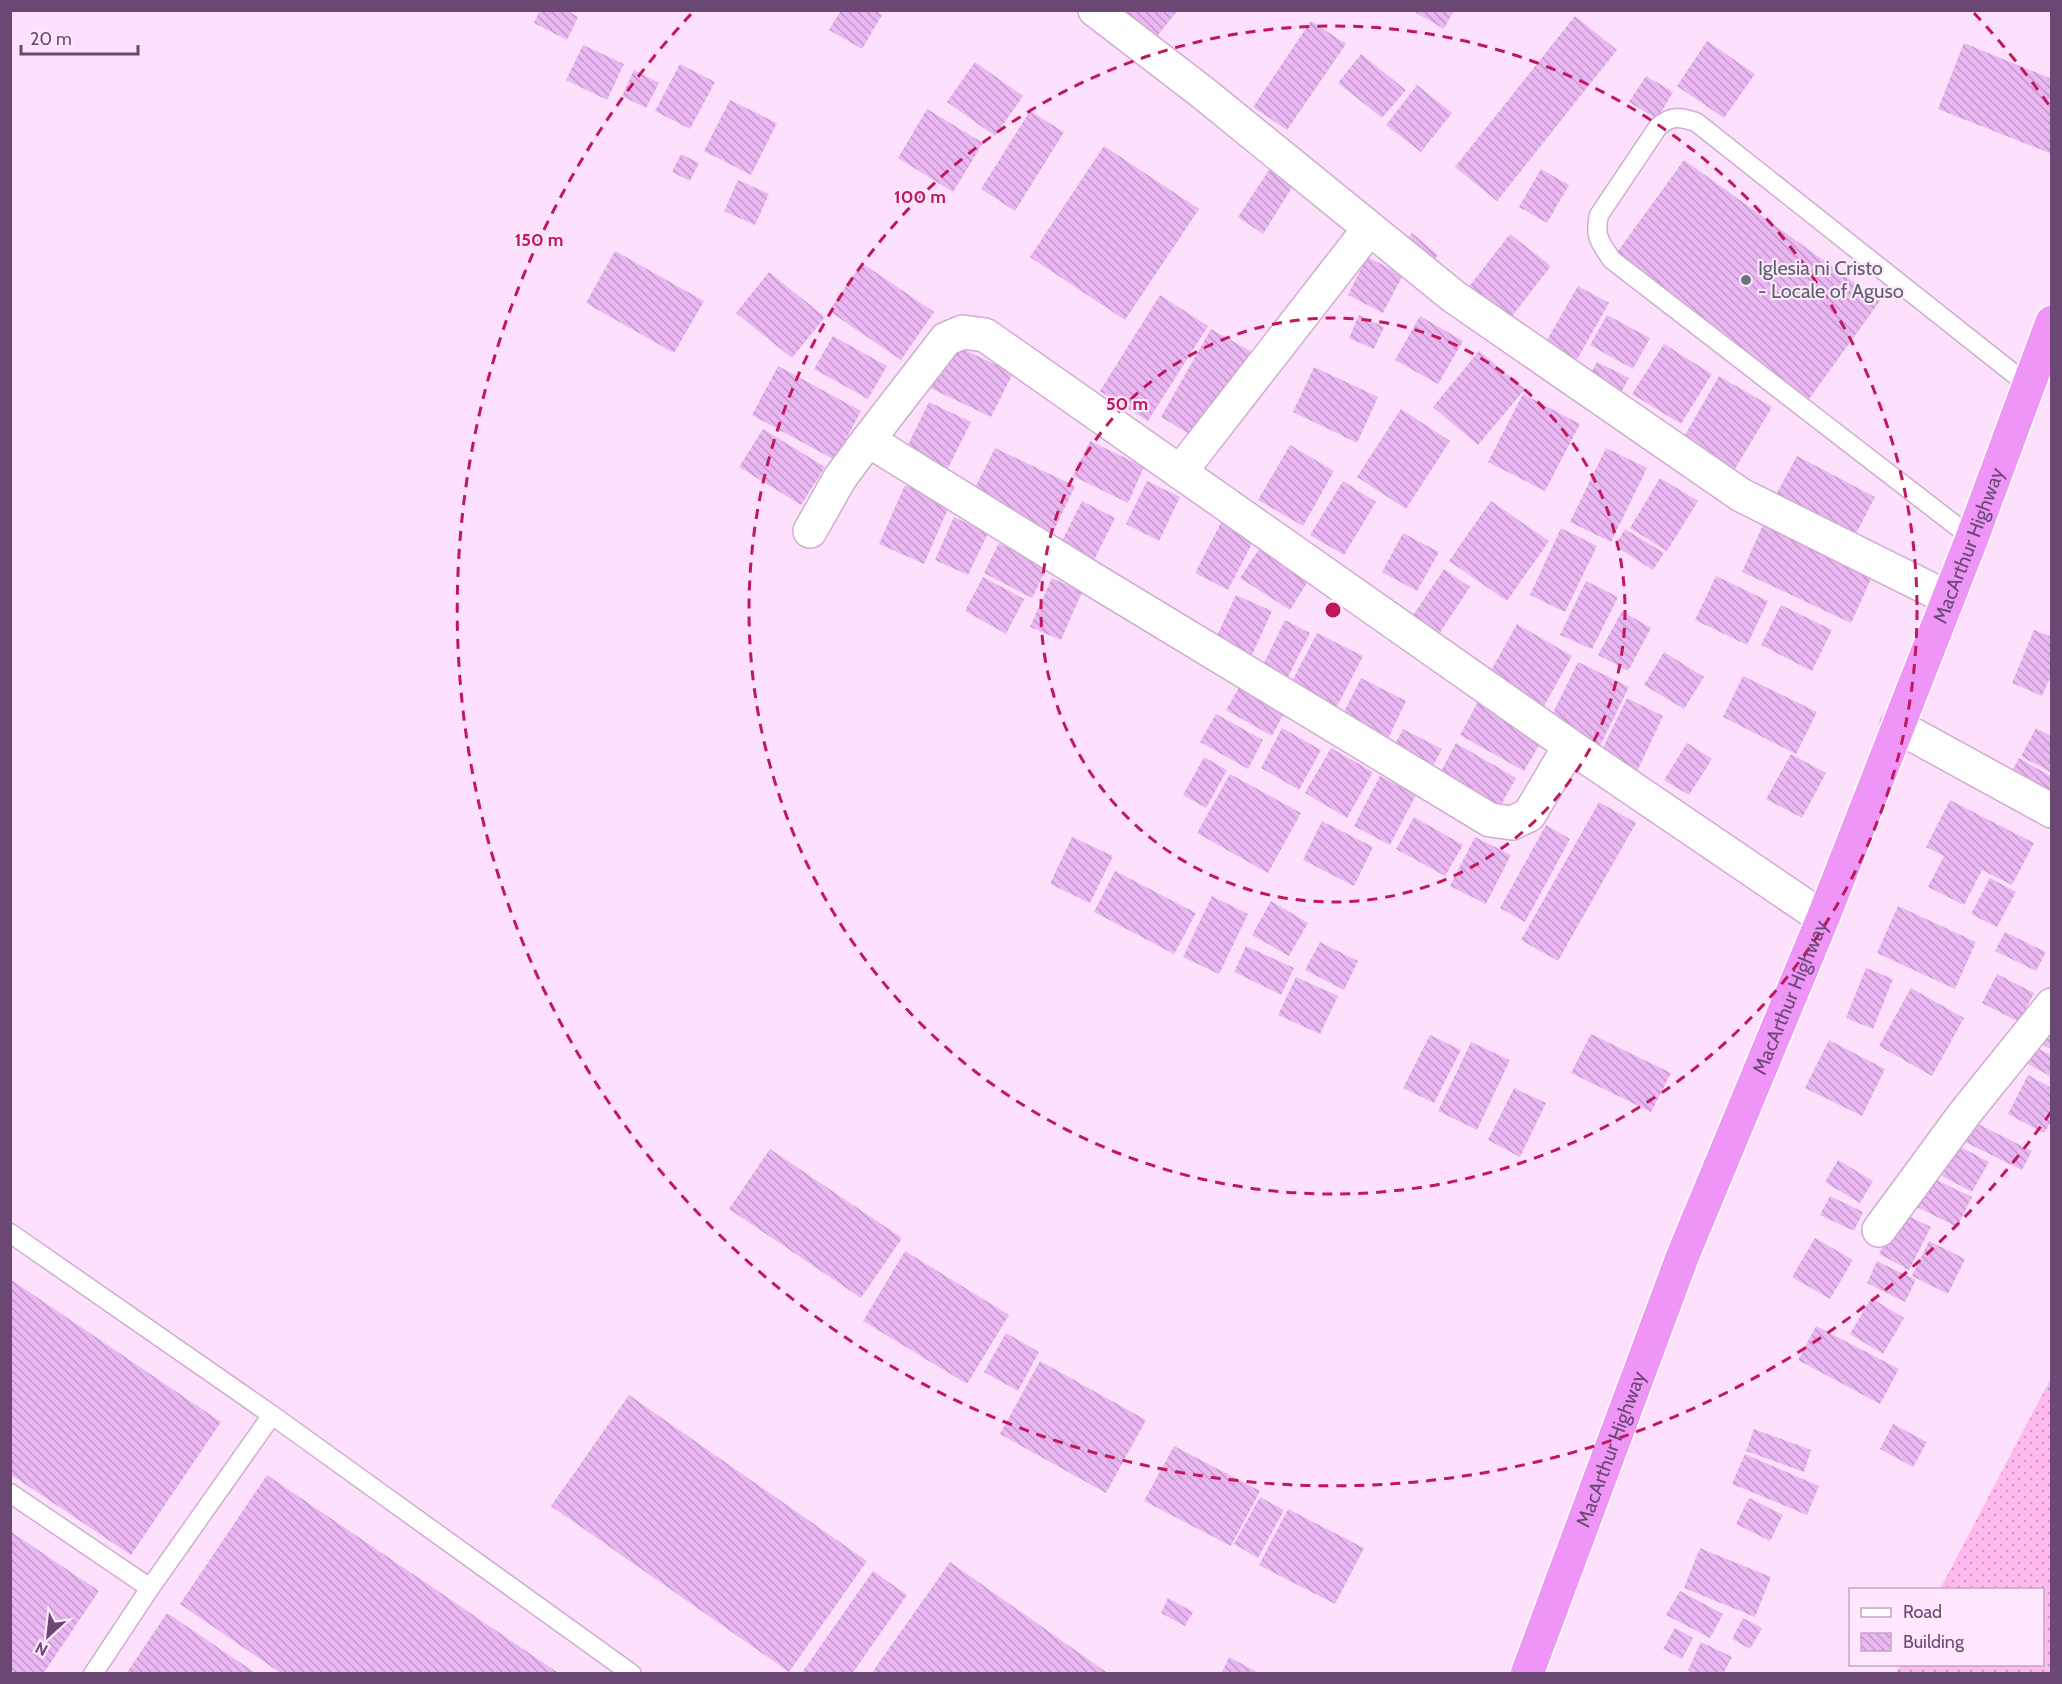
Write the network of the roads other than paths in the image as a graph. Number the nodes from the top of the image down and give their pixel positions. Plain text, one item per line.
1 (1095, 10) edge
2 (1369, 228) junction
3 (2052, 322) edge
4 (2028, 385) junction
5 (868, 440) junction
6 (1180, 472) junction
7 (810, 531) dead end
8 (1972, 538) junction
9 (1948, 598) junction
10 (1897, 726) junction
11 (1570, 746) junction
12 (2052, 811) edge
13 (1823, 918) junction
14 (2052, 1005) edge
15 (1879, 1230) dead end
16 (10, 1233) edge
17 (272, 1415) junction
18 (10, 1493) edge
19 (150, 1588) junction
20 (93, 1674) edge
21 (632, 1674) edge
22 (1527, 1674) edge

1 - 2 street
2 - 6 street
2 - 9 street
3 - 4 highway, MacArthur Highway
4 - 8 highway, MacArthur Highway
4 - 8 lane
5 - 6 street
5 - 7 street
5 - 11 street
6 - 11 street
8 - 9 highway, MacArthur Highway
9 - 10 highway, MacArthur Highway
10 - 12 street
10 - 13 highway, MacArthur Highway
11 - 13 street
13 - 22 highway, MacArthur Highway
14 - 15 street
16 - 17 lane
17 - 19 lane
17 - 21 lane
18 - 19 lane
19 - 20 lane

